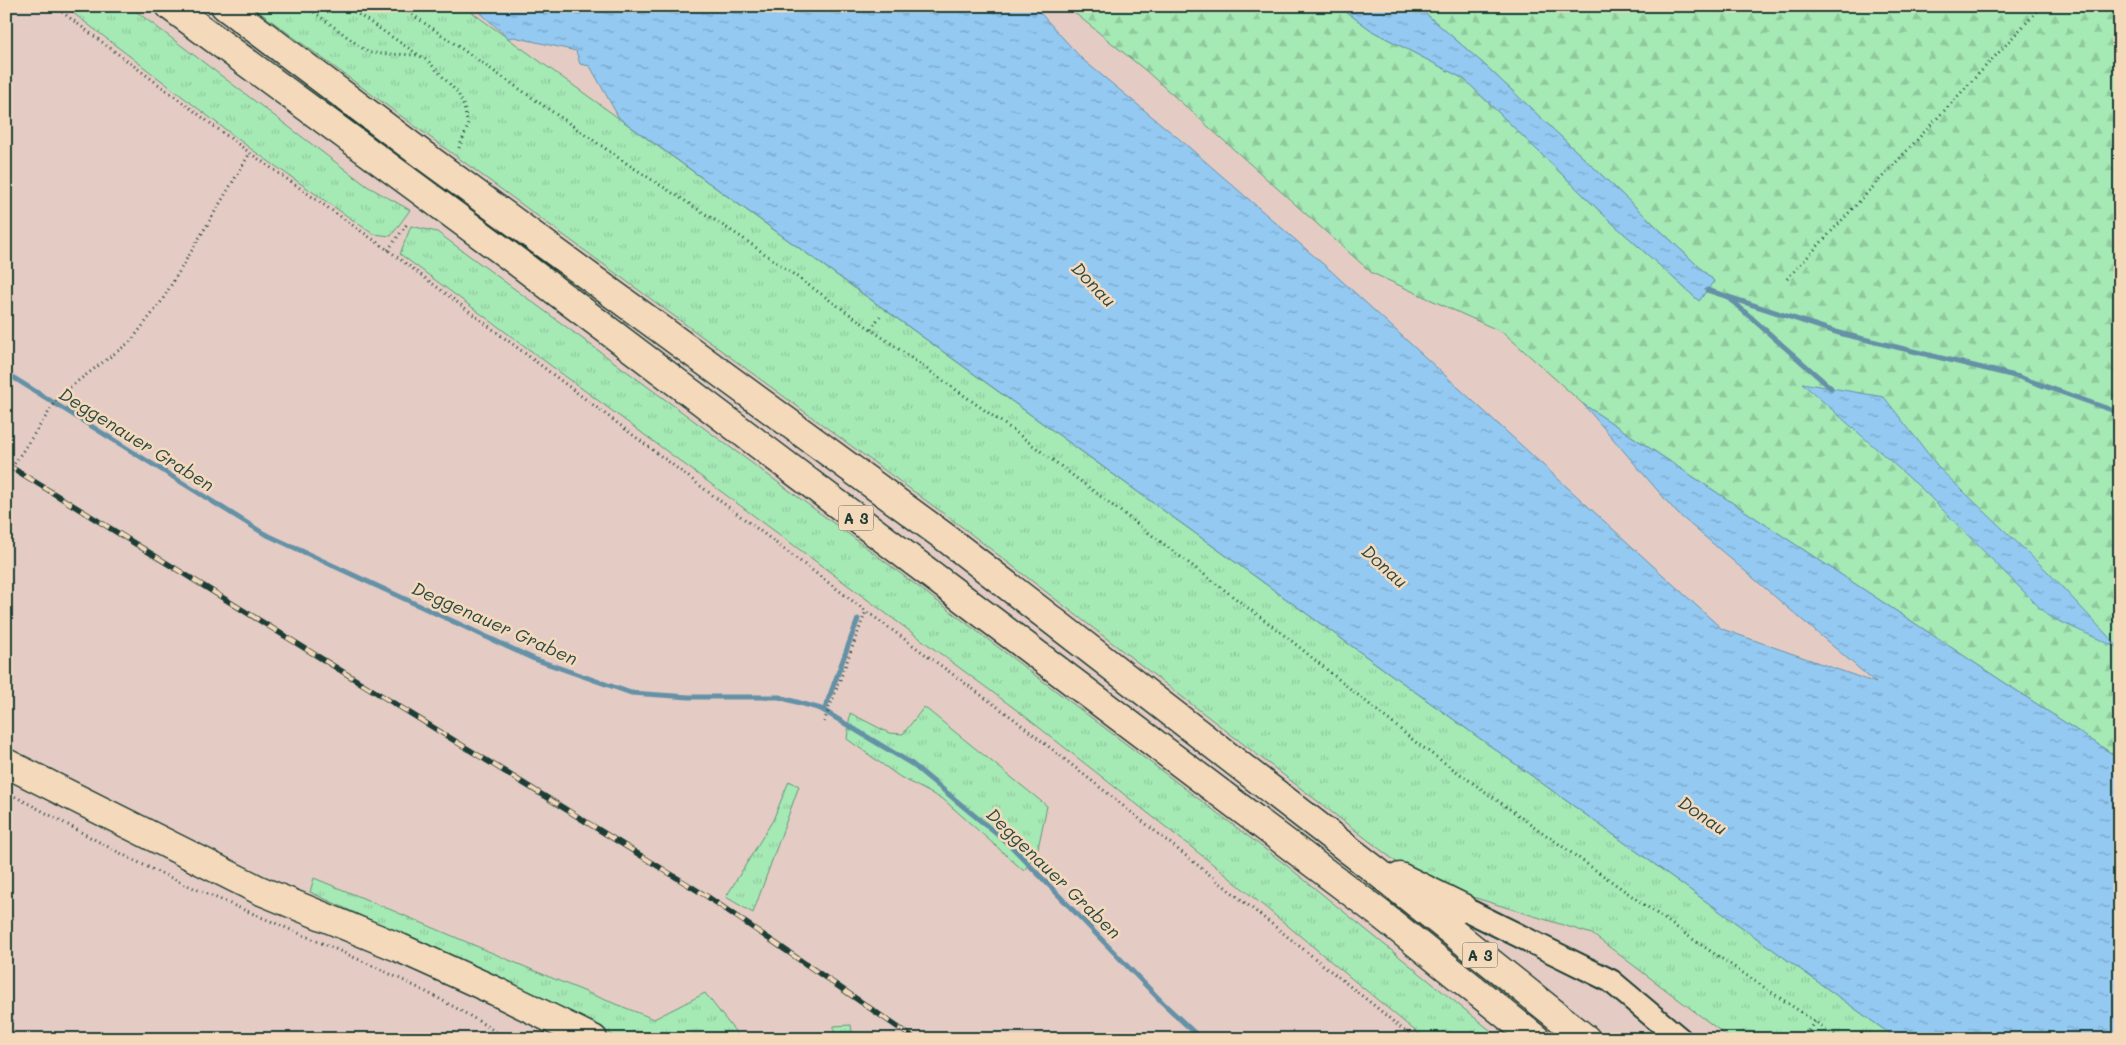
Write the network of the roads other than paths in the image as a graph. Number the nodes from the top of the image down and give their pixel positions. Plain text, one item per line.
1 (170, 6) edge
2 (225, 6) edge
3 (6, 763) edge
4 (1375, 870) junction
5 (1463, 908) joint
6 (593, 1039) edge
7 (1536, 1039) edge
8 (1586, 1039) edge
9 (1680, 1039) edge

1 - 7 main road, A 3
2 - 4 main road, A 3
3 - 6 main road
4 - 5 main road
4 - 8 main road, A 3
5 - 9 lane

